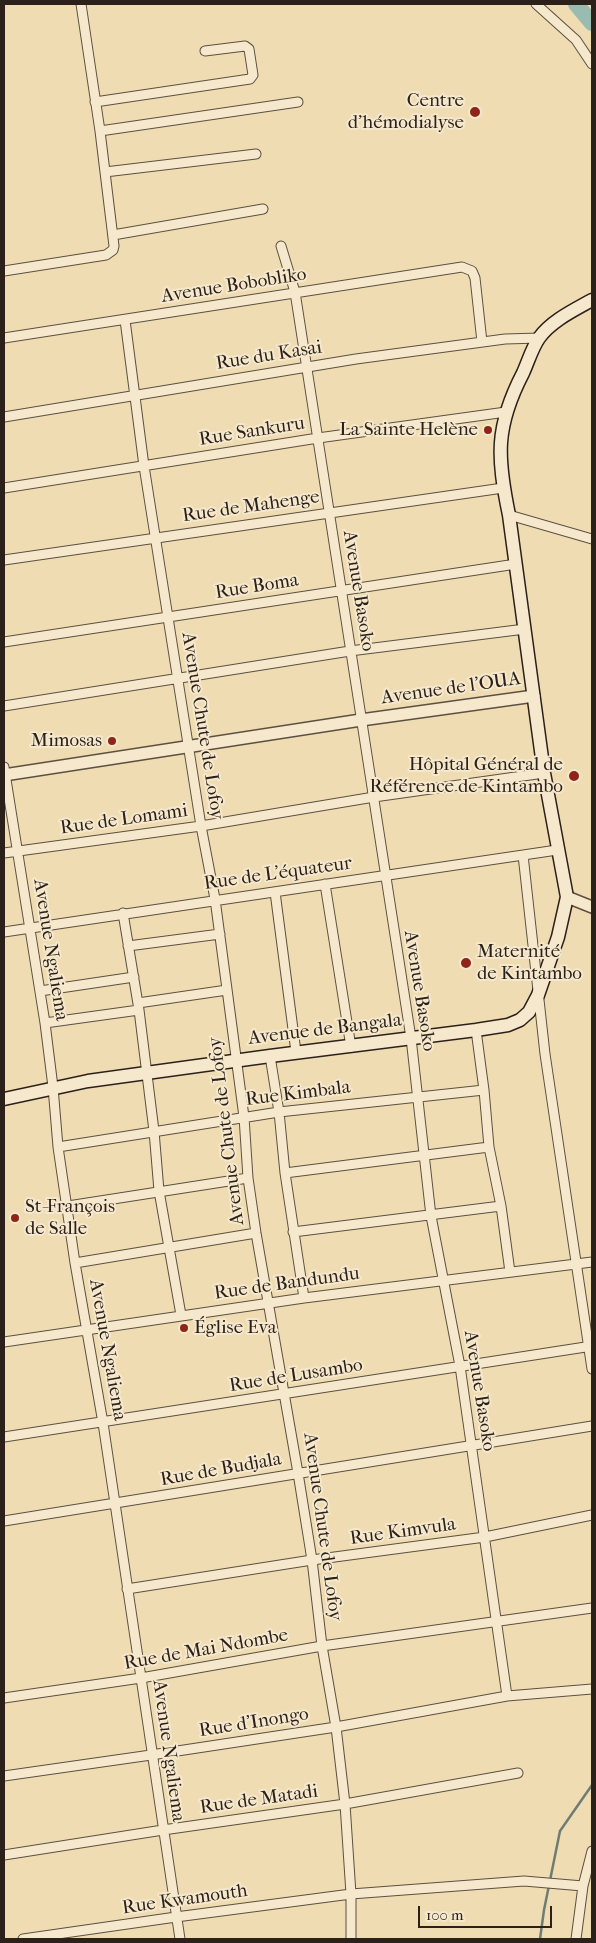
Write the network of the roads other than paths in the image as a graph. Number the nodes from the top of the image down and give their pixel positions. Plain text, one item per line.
1 (81, 4) edge
2 (536, 4) edge
3 (205, 51) dead end
4 (592, 64) edge
5 (95, 102) junction
6 (298, 102) dead end
7 (100, 131) junction
8 (256, 154) dead end
9 (105, 172) junction
10 (264, 209) dead end
11 (113, 234) junction
12 (281, 246) dead end
13 (4, 271) edge
14 (296, 292) junction
15 (592, 300) edge
16 (125, 320) junction
17 (4, 338) edge
18 (540, 338) junction
19 (482, 342) junction
20 (306, 367) junction
21 (135, 394) junction
22 (506, 412) junction
23 (4, 416) edge
24 (318, 438) junction
25 (144, 466) junction
26 (4, 488) edge
27 (503, 488) junction
28 (329, 512) junction
29 (509, 515) junction
30 (157, 538) junction
31 (592, 539) edge
32 (4, 560) edge
33 (516, 564) junction
34 (341, 591) junction
35 (169, 617) junction
36 (525, 629) junction
37 (4, 642) edge
38 (350, 651) junction
39 (179, 679) junction
40 (534, 696) junction
41 (4, 706) edge
42 (360, 720) junction
43 (188, 746) junction
44 (4, 772) edge
45 (544, 773) junction
46 (374, 797) junction
47 (201, 826) junction
48 (557, 850) junction
49 (18, 851) junction
50 (4, 853) edge
51 (523, 855) junction
52 (385, 875) junction
53 (326, 884) junction
54 (275, 892) junction
55 (567, 897) junction
56 (215, 899) junction
57 (592, 907) edge
58 (123, 913) junction
59 (30, 928) junction
60 (4, 932) edge
61 (220, 934) junction
62 (128, 946) junction
63 (134, 977) junction
64 (227, 990) junction
65 (40, 991) junction
66 (538, 994) junction
67 (138, 1006) junction
68 (45, 1023) junction
69 (476, 1030) junction
70 (411, 1038) junction
71 (351, 1047) junction
72 (296, 1052) junction
73 (270, 1056) junction
74 (236, 1061) junction
75 (146, 1072) junction
76 (53, 1087) junction
77 (484, 1090) junction
78 (418, 1097) junction
79 (4, 1099) edge
80 (279, 1112) junction
81 (244, 1117) junction
82 (154, 1131) junction
83 (58, 1147) junction
84 (488, 1147) junction
85 (423, 1156) junction
86 (285, 1173) junction
87 (248, 1178) junction
88 (159, 1191) junction
89 (68, 1206) junction
90 (501, 1206) junction
91 (431, 1216) junction
92 (294, 1232) junction
93 (256, 1233) junction
94 (168, 1246) junction
95 (592, 1262) edge
96 (75, 1263) junction
97 (575, 1263) junction
98 (510, 1272) junction
99 (443, 1280) junction
100 (304, 1298) junction
101 (269, 1303) junction
102 (181, 1315) junction
103 (88, 1330) junction
104 (4, 1342) edge
105 (591, 1346) edge
106 (460, 1366) junction
107 (592, 1369) edge
108 (285, 1394) junction
109 (103, 1423) junction
110 (592, 1426) edge
111 (4, 1437) edge
112 (471, 1447) junction
113 (298, 1473) junction
114 (114, 1505) junction
115 (592, 1515) edge
116 (4, 1521) edge
117 (485, 1537) junction
118 (312, 1560) junction
119 (128, 1589) junction
120 (592, 1608) edge
121 (496, 1621) junction
122 (322, 1646) junction
123 (141, 1678) junction
124 (592, 1689) edge
125 (507, 1696) junction
126 (4, 1698) edge
127 (336, 1727) junction
128 (152, 1755) junction
129 (518, 1773) dead end
130 (4, 1776) edge
131 (345, 1804) junction
132 (163, 1830) junction
133 (592, 1851) edge
134 (4, 1855) edge
135 (583, 1886) junction
136 (351, 1894) junction
137 (176, 1916) junction
138 (23, 1939) edge
139 (180, 1939) edge
140 (351, 1939) edge
141 (576, 1939) edge

1 - 5 street
2 - 4 street
3 - 5 street
5 - 7 street
6 - 7 street
7 - 9 street
8 - 9 street
9 - 11 street
10 - 11 street
11 - 13 street
12 - 14 street, Avenue Basoko
14 - 16 street, Avenue Bobobliko
14 - 19 street, Avenue Bobobliko
14 - 20 street, Avenue Basoko
15 - 18 main road, Avenue de l’OUA
16 - 17 street, Avenue Bobobliko
16 - 21 street, Avenue Chute de Lofoy
18 - 19 street, Rue du Kasai
18 - 22 main road, Avenue de l’OUA
19 - 20 street, Rue du Kasai
20 - 21 street, Rue du Kasai
20 - 24 street, Avenue Basoko
21 - 23 street, Rue du Kasai
21 - 25 street, Avenue Chute de Lofoy
22 - 24 street, Rue Sankuru
22 - 27 main road, Avenue de l’OUA
24 - 25 street, Rue Sankuru
24 - 28 street, Avenue Basoko
25 - 26 street, Rue Sankuru
25 - 30 street, Avenue Chute de Lofoy
27 - 28 street, Rue de Mahenge
27 - 29 main road, Avenue de l’OUA
28 - 30 street, Rue de Mahenge
28 - 34 street, Avenue Basoko
29 - 31 street
29 - 33 main road, Avenue de l’OUA
30 - 32 street, Rue de Mahenge
30 - 35 street, Avenue Chute de Lofoy
33 - 34 street, Rue Boma
33 - 36 main road, Avenue de l’OUA
34 - 35 street, Rue Boma
34 - 38 street, Avenue Basoko
35 - 37 street, Rue Boma
35 - 39 street, Avenue Chute de Lofoy
36 - 38 street
36 - 40 main road, Avenue de l’OUA
38 - 39 street
38 - 42 street, Avenue Basoko
39 - 41 street
39 - 43 street, Avenue Chute de Lofoy
40 - 42 street, Avenue de l’OUA
40 - 45 main road
42 - 43 street, Avenue de l’OUA
42 - 46 street, Avenue Basoko
43 - 44 street, Avenue de l’OUA
43 - 47 street, Avenue Chute de Lofoy
44 - 49 street, Avenue Ngaliema
45 - 46 street, Rue de Lomami
45 - 48 main road
46 - 47 street, Rue de Lomami
46 - 52 street, Avenue Basoko
47 - 49 street, Rue de Lomami
47 - 56 street, Avenue Chute de Lofoy
48 - 51 street, Rue de L'équateur
48 - 55 main road
49 - 50 street, Rue de Lomami
49 - 59 street, Avenue Ngaliema
51 - 52 street, Rue de L'équateur
51 - 66 street
52 - 53 street, Rue de L'équateur
52 - 70 street, Avenue Basoko
53 - 54 street, Rue de L'équateur
53 - 71 street
54 - 56 street, Rue de L'équateur
54 - 72 street
55 - 57 street
55 - 66 main road, Avenue de Bangala
56 - 58 street, Rue de L'équateur
56 - 61 street, Avenue Chute de Lofoy
58 - 59 street, Rue de L'équateur
58 - 62 street
59 - 60 street, Rue de L'équateur
59 - 65 street, Avenue Ngaliema
61 - 62 street
61 - 64 street, Avenue Chute de Lofoy
62 - 63 street
63 - 65 street
63 - 67 street
64 - 67 street
64 - 74 street, Avenue Chute de Lofoy
65 - 68 street, Avenue Ngaliema
66 - 69 main road, Avenue de Bangala
66 - 97 street
67 - 68 street
67 - 75 street
68 - 76 street, Avenue Ngaliema
69 - 70 main road, Avenue de Bangala
69 - 77 street
70 - 71 main road, Avenue de Bangala
70 - 78 street, Avenue Basoko
71 - 72 main road, Avenue de Bangala
72 - 73 main road, Avenue de Bangala
73 - 74 main road, Avenue de Bangala
73 - 80 street
74 - 75 main road, Avenue de Bangala
74 - 81 street, Avenue Chute de Lofoy
75 - 76 main road, Avenue de Bangala
75 - 82 street
76 - 79 main road, Avenue de Bangala
76 - 83 street, Avenue Ngaliema
77 - 78 street, Rue Kimbala
77 - 84 street
78 - 80 street, Rue Kimbala
78 - 85 street, Avenue Basoko
80 - 81 street, Rue Kimbala
80 - 86 street
81 - 82 street, Rue Kimbala
81 - 87 street, Avenue Chute de Lofoy
82 - 83 street, Rue Kimbala
82 - 88 street
83 - 89 street, Avenue Ngaliema
84 - 85 street
84 - 90 street
85 - 86 street
85 - 91 street, Avenue Basoko
86 - 92 street
87 - 88 street
87 - 93 street, Avenue Chute de Lofoy
88 - 89 street
88 - 94 street
89 - 96 street, Avenue Ngaliema
90 - 91 street
90 - 98 street
91 - 92 street
91 - 99 street, Avenue Basoko
92 - 100 street
93 - 94 street
93 - 101 street, Avenue Chute de Lofoy
94 - 96 street
94 - 102 street
95 - 97 street, Rue de Bandundu
96 - 103 street, Avenue Ngaliema
97 - 98 street, Rue de Bandundu
97 - 105 street
98 - 99 street, Rue de Bandundu
99 - 100 street, Rue de Bandundu
99 - 106 street, Avenue Basoko
100 - 101 street, Rue de Bandundu
101 - 102 street, Rue de Bandundu
101 - 108 street, Avenue Chute de Lofoy
102 - 103 street, Rue de Bandundu
103 - 104 street, Rue de Bandundu
103 - 109 street, Avenue Ngaliema
105 - 106 street, Rue de Lusambo
105 - 107 street
106 - 108 street, Rue de Lusambo
106 - 112 street, Avenue Basoko
108 - 109 street, Rue de Lusambo
108 - 113 street, Avenue Chute de Lofoy
109 - 111 street, Rue de Lusambo
109 - 114 street, Avenue Ngaliema
110 - 112 street, Rue de Budjala
112 - 113 street, Rue de Budjala
112 - 117 street, Avenue Basoko
113 - 114 street, Rue de Budjala
113 - 118 street, Avenue Chute de Lofoy
114 - 116 street, Rue de Budjala
114 - 119 street, Avenue Ngaliema
115 - 117 street, Rue Kimvula
117 - 118 street, Rue Kimvula
117 - 121 street, Avenue Basoko
118 - 119 street, Rue Kimvula
118 - 122 street, Avenue Chute de Lofoy
119 - 123 street, Avenue Ngaliema
120 - 121 street, Rue de Mai Ndombe
121 - 122 street, Rue de Mai Ndombe
121 - 125 street, Avenue Basoko
122 - 123 street, Rue de Mai Ndombe
122 - 127 street, Avenue Chute de Lofoy
123 - 126 street, Rue de Mai Ndombe
123 - 128 street, Avenue Ngaliema
124 - 125 street, Rue d'Inongo
125 - 127 street, Rue d'Inongo
127 - 128 street, Rue d'Inongo
127 - 131 street, Avenue Chute de Lofoy
128 - 130 street, Rue d'Inongo
128 - 132 street, Avenue Ngaliema
129 - 131 street, Rue de Matadi
131 - 132 street, Rue de Matadi
131 - 136 street, Avenue Chute de Lofoy
132 - 134 street, Rue de Matadi
132 - 137 street, Avenue Ngaliema
133 - 135 street
135 - 136 street, Rue Kwamouth
135 - 141 street
136 - 137 street, Rue Kwamouth
136 - 140 street, Avenue Chute de Lofoy
137 - 138 street, Rue Kwamouth
137 - 139 street, Avenue Ngaliema

